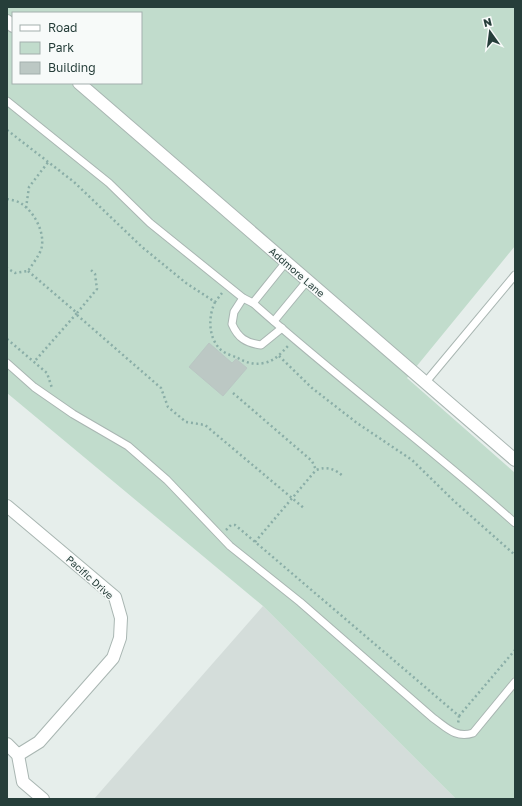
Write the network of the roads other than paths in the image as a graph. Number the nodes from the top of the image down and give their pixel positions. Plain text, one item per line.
1 (80, 84) edge
2 (7, 101) edge
3 (286, 262) junction
4 (515, 275) edge
5 (307, 280) junction
6 (244, 298) junction
7 (253, 303) junction
8 (274, 321) junction
9 (282, 328) junction
10 (7, 363) edge
11 (425, 383) junction
12 (515, 460) edge
13 (7, 506) edge
14 (515, 523) edge
15 (515, 682) edge
16 (7, 744) edge
17 (18, 754) junction
18 (28, 794) edge
19 (43, 799) edge

1 - 3 street, Addmore Lane
2 - 6 lane
3 - 5 street, Addmore Lane
3 - 7 lane
4 - 11 lane
5 - 8 lane
5 - 11 street, Addmore Lane
6 - 7 lane
6 - 9 lane
7 - 8 lane
8 - 9 lane
9 - 14 lane
10 - 15 lane
11 - 12 street, Addmore Lane
13 - 17 street, Pacific Drive
16 - 17 street
17 - 18 street
18 - 19 street

